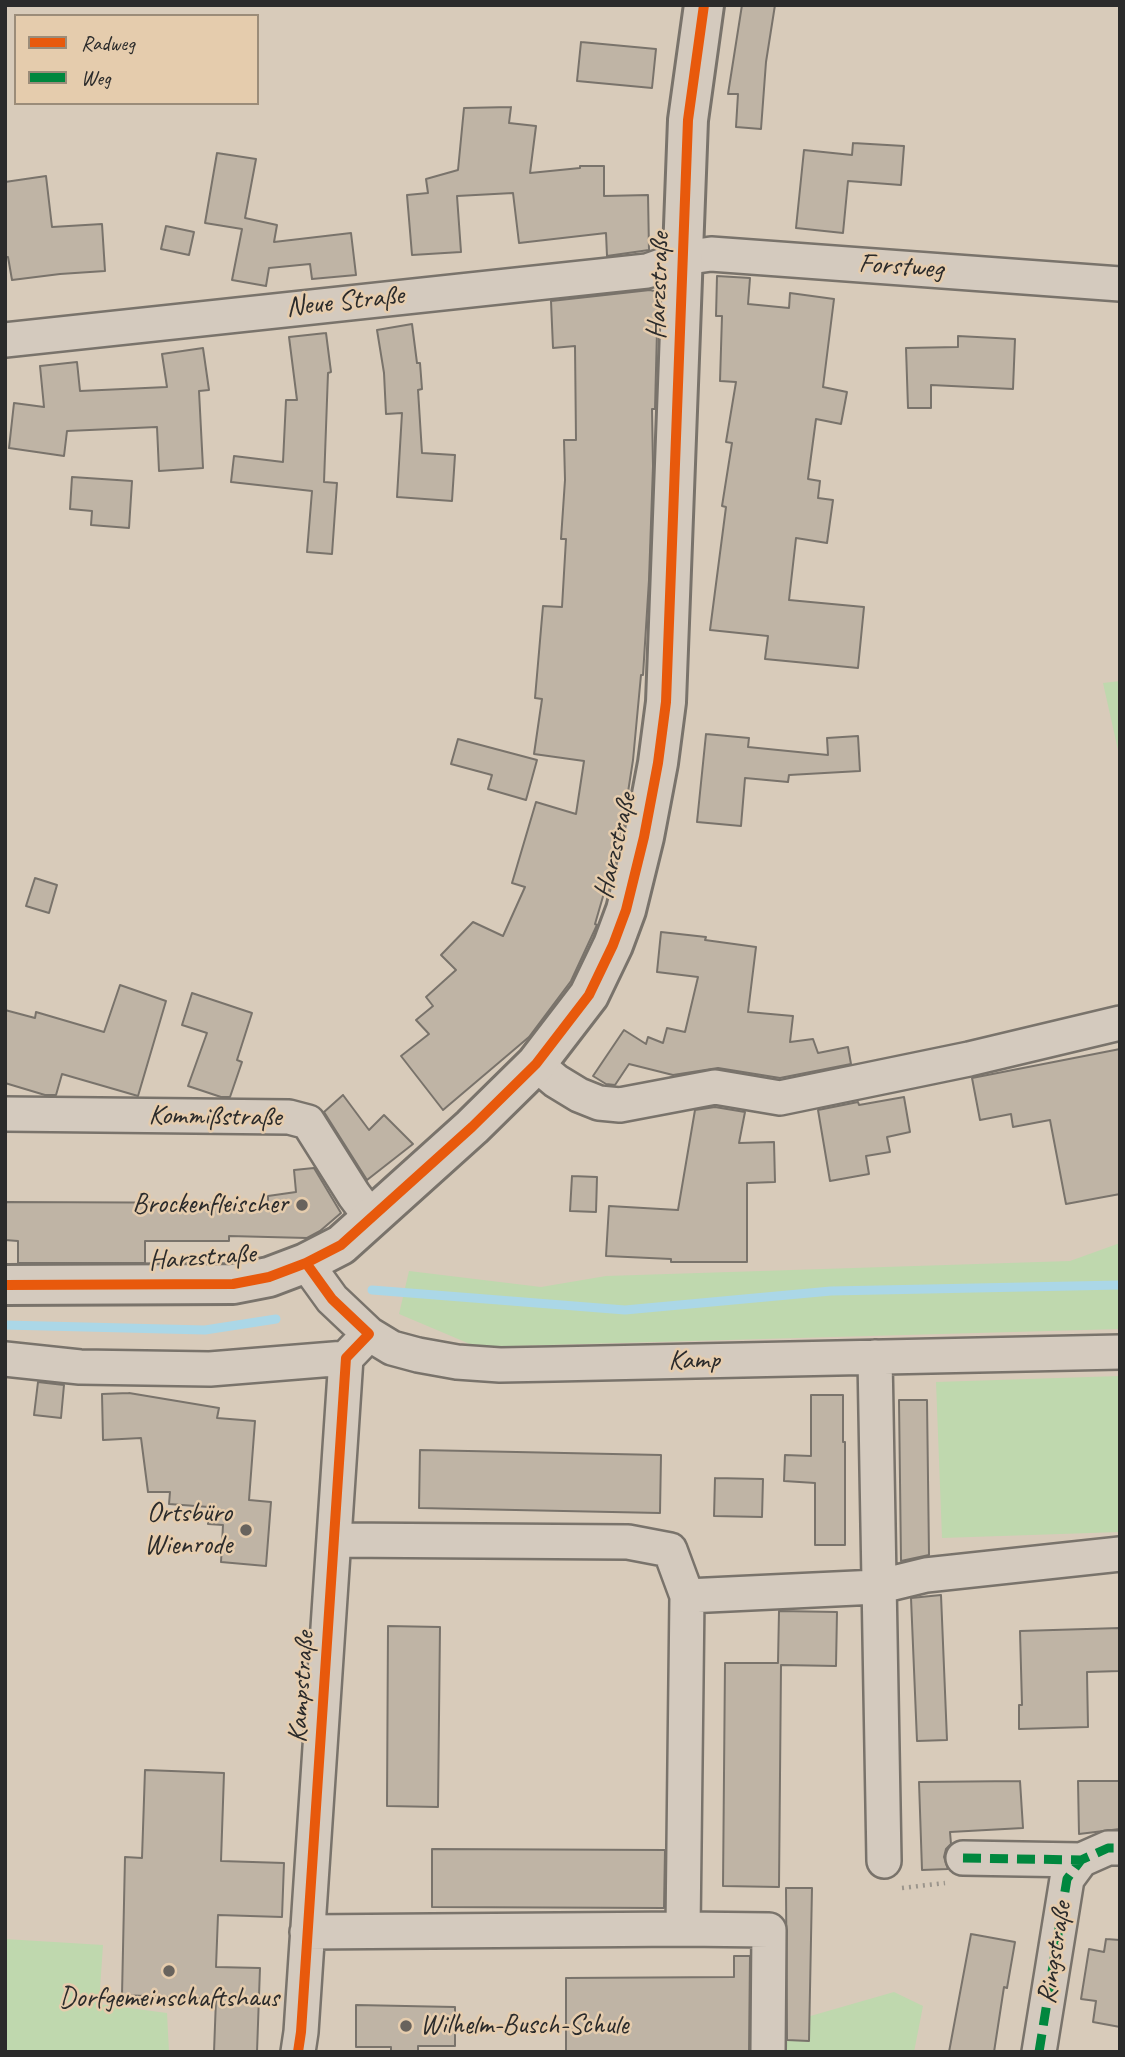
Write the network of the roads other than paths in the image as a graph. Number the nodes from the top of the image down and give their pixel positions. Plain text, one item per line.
1 (704, 5) edge
2 (683, 258) junction
3 (1120, 284) edge
4 (5, 340) edge
5 (1120, 1023) edge
6 (536, 1064) junction
7 (5, 1114) edge
8 (372, 1219) junction
9 (306, 1263) junction
10 (5, 1285) edge
11 (369, 1334) junction
12 (1120, 1352) edge
13 (875, 1357) junction
14 (346, 1358) junction
15 (5, 1359) edge
16 (335, 1539) junction
17 (1120, 1554) edge
18 (877, 1587) junction
19 (687, 1596) junction
20 (1120, 1848) edge
21 (963, 1858) road end
22 (1081, 1860) junction
23 (884, 1861) road end
24 (683, 1929) junction
25 (307, 1933) junction
26 (298, 2052) edge
27 (768, 2052) edge
28 (1039, 2052) edge

1 - 2 main road, Harzstraße
2 - 3 street, Forstweg
2 - 4 street, Neue Straße
2 - 6 main road, Harzstraße
5 - 6 street
6 - 8 main road, Harzstraße
7 - 8 street, Kommißstraße
8 - 9 main road, Harzstraße
9 - 10 main road, Harzstraße
9 - 11 street, Kamp
11 - 13 street, Kamp
11 - 14 street
12 - 13 street, Kamp
13 - 18 street
14 - 15 street
14 - 16 street, Kampstraße
16 - 19 street
16 - 25 street, Kampstraße
17 - 18 street
18 - 19 street
18 - 23 street
19 - 24 street
20 - 22 street, Ringstraße
21 - 22 street, Ringstraße
22 - 28 street, Ringstraße
24 - 25 street
24 - 27 street
25 - 26 street, Kampstraße

